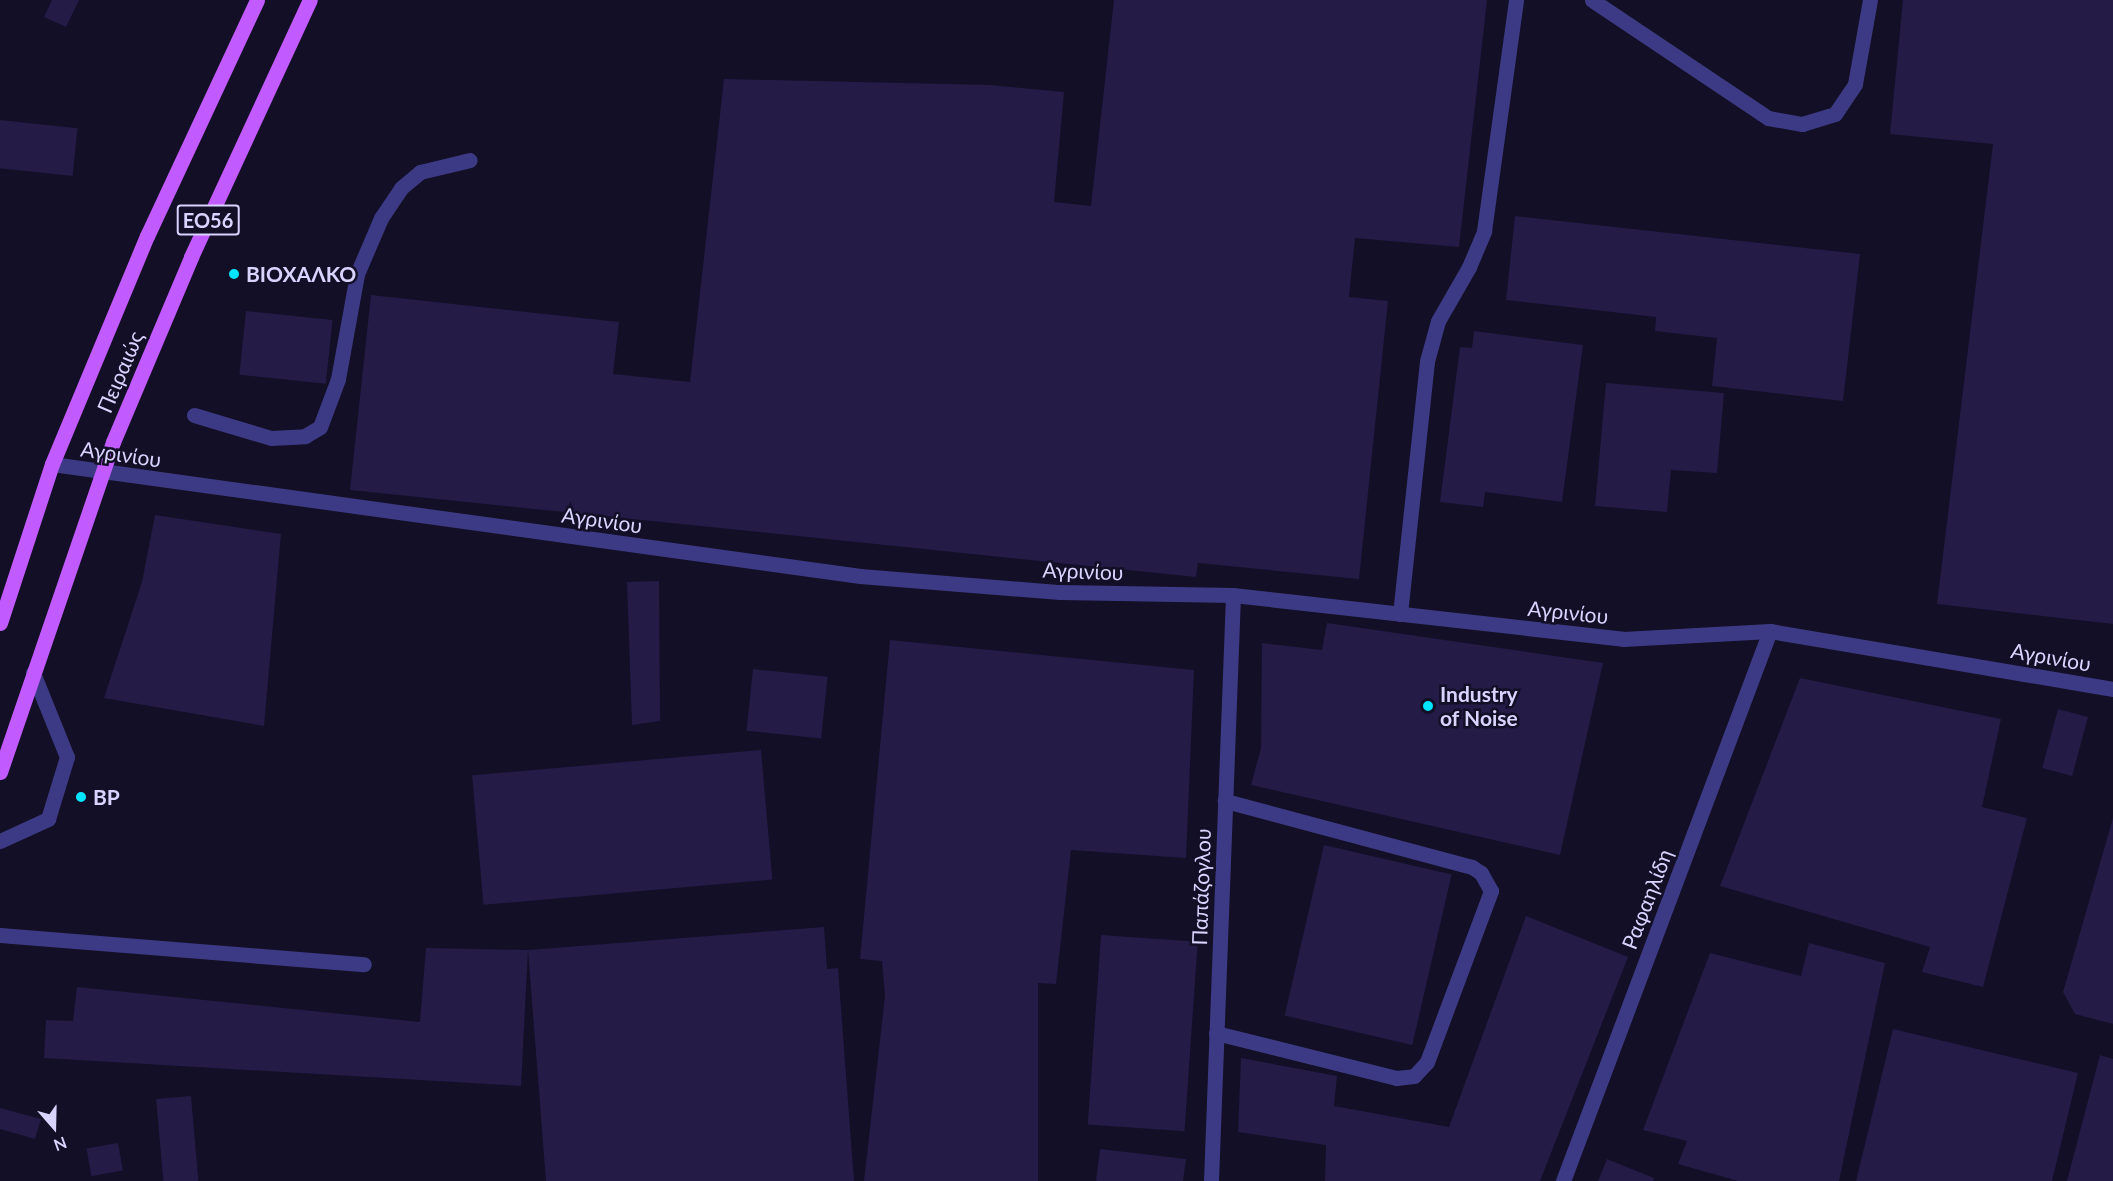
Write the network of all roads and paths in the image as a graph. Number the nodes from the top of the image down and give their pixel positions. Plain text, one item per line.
1 (257, 0) edge
2 (310, 0) edge
3 (1516, 0) edge
4 (1592, 0) edge
5 (1869, 0) edge
6 (470, 160) dead end
7 (194, 415) dead end
8 (52, 464) junction
9 (101, 474) junction
10 (1233, 595) junction
11 (1400, 614) junction
12 (0, 623) edge
13 (1770, 631) junction
14 (33, 673) junction
15 (2113, 689) edge
16 (0, 772) edge
17 (1225, 801) junction
18 (0, 841) edge
19 (0, 935) edge
20 (364, 964) dead end
21 (1216, 1033) junction
22 (1211, 1181) edge
23 (1563, 1181) edge

1 - 8 main road, Πειραιώς / ΕΟ56
2 - 9 main road, Πειραιώς / ΕΟ56
3 - 11 street
4 - 5 street
6 - 7 street
8 - 9 street, Αγρινίου
8 - 12 main road, Πειραιώς / ΕΟ56
9 - 10 street, Αγρινίου
9 - 14 main road, Πειραιώς / ΕΟ56
10 - 11 street, Αγρινίου
10 - 17 street, Παπάζογλου
11 - 13 street, Αγρινίου
13 - 15 street, Αγρινίου
13 - 23 street, Ραφαηλίδη
14 - 16 main road, Πειραιώς / ΕΟ56
14 - 18 street
17 - 21 street, Παπάζογλου
17 - 21 street
19 - 20 street
21 - 22 street, Παπάζογλου

